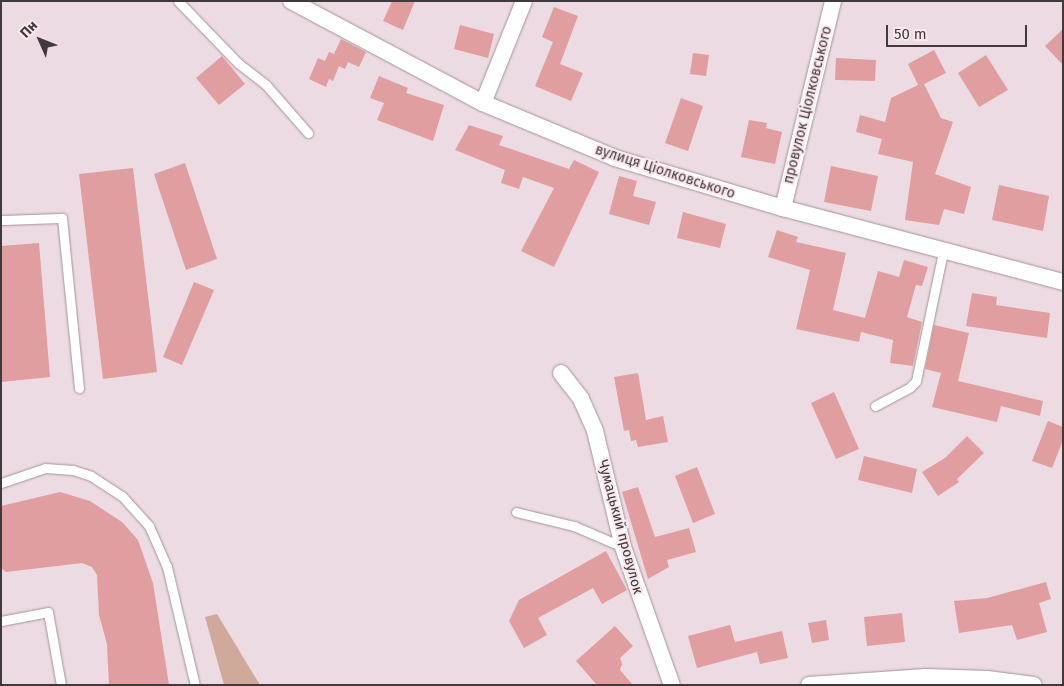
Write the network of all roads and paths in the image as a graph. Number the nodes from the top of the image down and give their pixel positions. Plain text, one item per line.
1 (178, 1) edge
2 (291, 1) edge
3 (524, 1) edge
4 (833, 1) edge
5 (483, 103) junction
6 (308, 133) dead end
7 (783, 208) junction
8 (1, 220) edge
9 (943, 252) junction
10 (1063, 282) edge
11 (561, 373) dead end
12 (79, 388) dead end
13 (875, 406) dead end
14 (1, 483) edge
15 (516, 512) dead end
16 (623, 547) junction
17 (1, 621) edge
18 (866, 683) edge
19 (61, 685) edge
20 (195, 685) edge
21 (672, 685) edge
22 (808, 685) edge
23 (1034, 685) edge

1 - 6 lane
2 - 5 street, вулиця Ціолковського
3 - 5 street
4 - 7 street, провулок Ціолковського
5 - 7 street, вулиця Ціолковського
7 - 9 street, вулиця Ціолковського
8 - 12 lane
9 - 10 street, вулиця Ціолковського
9 - 13 lane
11 - 16 street, Чумацький провулок
14 - 20 lane
15 - 16 lane
16 - 21 street, Чумацький провулок
17 - 19 lane
18 - 22 street
18 - 23 street

